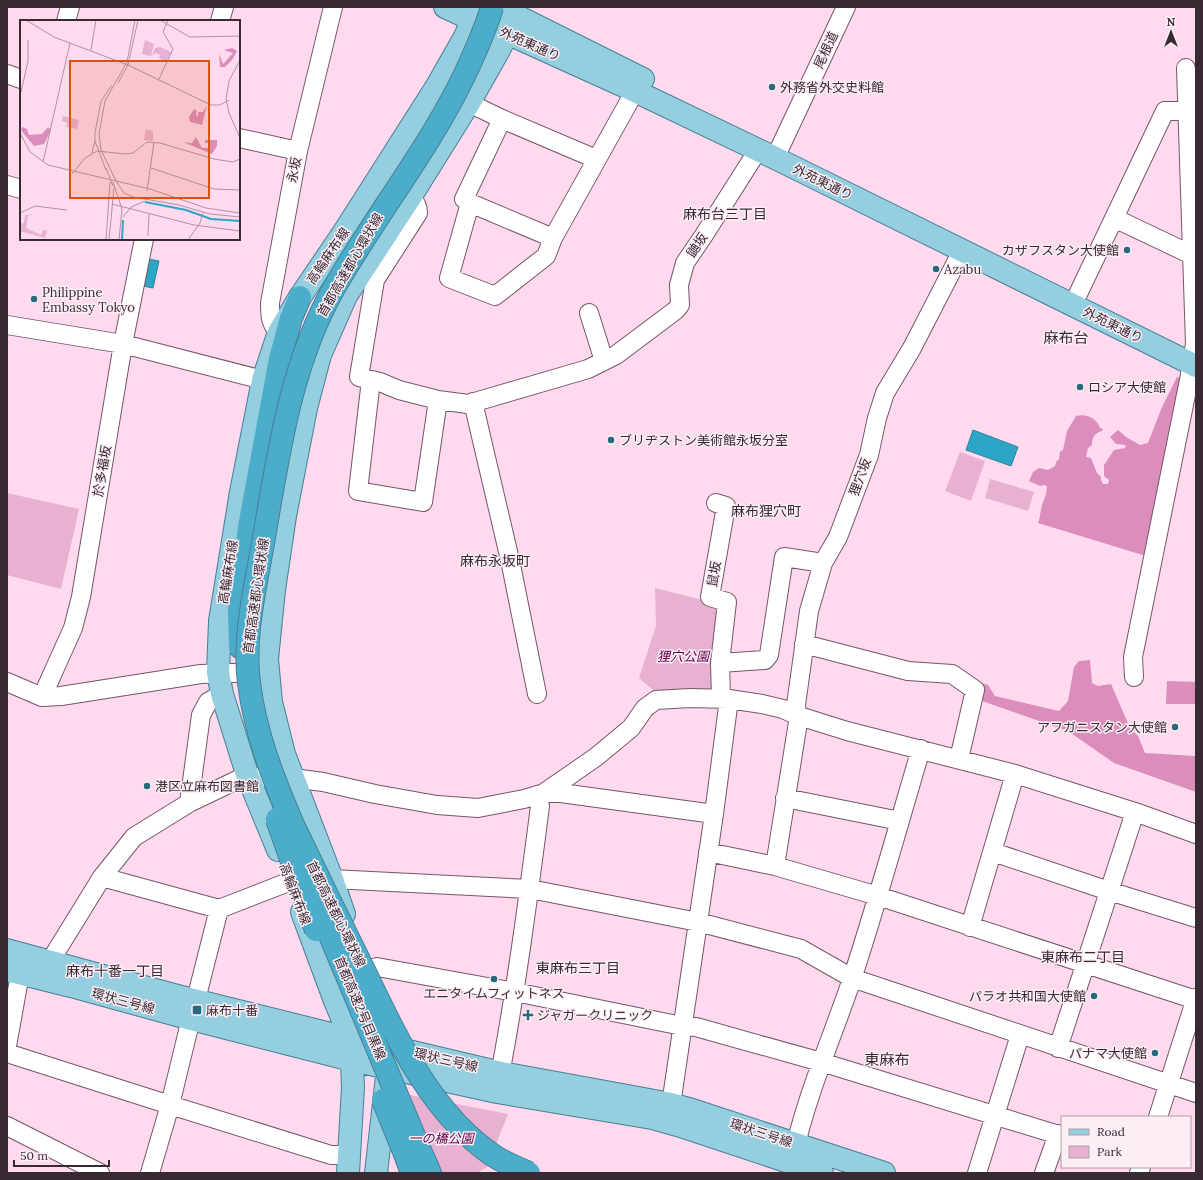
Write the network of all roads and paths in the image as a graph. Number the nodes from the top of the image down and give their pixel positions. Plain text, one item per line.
1 (70, 7) edge
2 (224, 7) edge
3 (334, 7) edge
4 (445, 7) edge
5 (846, 7) edge
6 (495, 13) edge
7 (66, 20) edge
8 (220, 20) edge
9 (1186, 68) dead end
10 (7, 74) edge
11 (20, 79) edge
12 (468, 79) junction
13 (438, 86) junction
14 (635, 91) junction
15 (470, 103) junction
16 (1187, 111) junction
17 (502, 119) junction
18 (240, 138) edge
19 (298, 150) junction
20 (771, 152) junction
21 (596, 159) junction
22 (379, 176) junction
23 (7, 185) edge
24 (20, 189) edge
25 (411, 196) junction
26 (470, 203) junction
27 (1114, 218) junction
28 (358, 236) dead end
29 (554, 238) junction
30 (144, 240) edge
31 (962, 251) junction
32 (1192, 255) junction
33 (1078, 294) junction
34 (300, 297) junction
35 (589, 313) dead end
36 (7, 325) edge
37 (279, 332) junction
38 (123, 344) junction
39 (1194, 359) edge
40 (604, 361) junction
41 (263, 380) junction
42 (371, 380) junction
43 (438, 400) junction
44 (473, 402) junction
45 (273, 424) junction
46 (716, 503) dead end
47 (822, 563) junction
48 (804, 644) junction
49 (720, 663) junction
50 (269, 672) junction
51 (218, 673) junction
52 (1134, 676) dead end
53 (7, 682) edge
54 (248, 682) junction
55 (222, 694) junction
56 (537, 694) dead end
57 (42, 697) junction
58 (725, 699) junction
59 (796, 715) junction
60 (921, 749) junction
61 (255, 750) junction
62 (959, 759) junction
63 (1015, 774) junction
64 (248, 777) junction
65 (293, 778) junction
66 (541, 794) junction
67 (785, 798) junction
68 (189, 803) junction
69 (1135, 812) junction
70 (714, 814) junction
71 (900, 821) junction
72 (1196, 834) edge
73 (708, 852) junction
74 (993, 852) junction
75 (775, 866) junction
76 (102, 877) junction
77 (332, 879) junction
78 (291, 881) junction
79 (530, 889) junction
80 (1109, 891) junction
81 (878, 896) junction
82 (219, 909) junction
83 (1196, 918) edge
84 (698, 922) junction
85 (970, 927) junction
86 (7, 950) edge
87 (49, 962) junction
88 (1084, 963) junction
89 (14, 972) edge
90 (364, 973) junction
91 (852, 978) junction
92 (515, 992) junction
93 (1196, 1000) edge
94 (334, 1001) junction
95 (193, 1010) junction
96 (682, 1026) junction
97 (302, 1028) junction
98 (1020, 1035) junction
99 (7, 1046) edge
100 (387, 1046) junction
101 (1058, 1048) junction
102 (352, 1050) junction
103 (7, 1053) edge
104 (822, 1062) junction
105 (388, 1068) junction
106 (499, 1082) junction
107 (1169, 1084) junction
108 (1196, 1093) edge
109 (170, 1106) junction
110 (669, 1114) junction
111 (994, 1115) junction
112 (1158, 1116) edge
113 (7, 1126) edge
114 (1060, 1135) edge
115 (792, 1160) edge
116 (349, 1164) edge
117 (100, 1173) edge
118 (150, 1173) edge
119 (376, 1173) edge
120 (412, 1173) edge
121 (430, 1173) edge
122 (516, 1173) edge
123 (529, 1173) edge
124 (822, 1173) edge
125 (884, 1173) edge
126 (977, 1173) edge
127 (1044, 1173) edge

1 - 7 street
2 - 8 street
3 - 19 street, 永坂
4 - 6 main road, 外苑東通り
5 - 20 street, 尾根道
6 - 12 highway, 首都高速都心環状線, bridge
6 - 12 main road
6 - 13 main road, 高輪麻布線
6 - 14 main road, 外苑東通り
6 - 20 main road, 外苑東通り
9 - 16 street
10 - 11 street
12 - 13 main road
12 - 15 main road
12 - 54 highway, 首都高速都心環状線, bridge
13 - 22 main road, 高輪麻布線
14 - 20 main road, 外苑東通り
14 - 21 street
15 - 17 street
15 - 25 main road
16 - 27 street
16 - 32 street
17 - 21 street
17 - 26 street
18 - 19 street
19 - 37 street, 永坂
20 - 31 main road, 外苑東通り
20 - 33 main road, 外苑東通り
20 - 40 street, 鼬坂
21 - 29 street
22 - 25 street
22 - 34 main road, 高輪麻布線
23 - 24 street
25 - 42 street
25 - 50 main road
26 - 29 street
26 - 29 street
27 - 32 street
27 - 33 street
28 - 45 highway, 首都高速都心環状線
30 - 38 street, 於多福坂
31 - 39 main road, 外苑東通り
31 - 47 street, 狸穴坂
32 - 39 street
33 - 39 main road, 外苑東通り
34 - 37 main road, 高輪麻布線
34 - 45 highway
35 - 40 street
36 - 38 street
37 - 41 main road, 高輪麻布線
38 - 41 street
38 - 57 street, 於多福坂
39 - 52 street
40 - 44 street
41 - 51 main road, 高輪麻布線
42 - 43 street
42 - 43 street
43 - 44 street
44 - 56 street
45 - 61 highway, 首都高速都心環状線
46 - 49 street, 鼠坂
47 - 48 street, 狸穴坂
47 - 49 street
48 - 59 street, 狸穴坂
48 - 62 street
49 - 58 street
50 - 51 street
50 - 65 main road
51 - 55 main road, 高輪麻布線
51 - 57 street
53 - 57 street
54 - 121 highway, 首都高速2号目黒線, bridge
54 - 123 highway, 首都高速都心環状線, bridge
55 - 64 main road, 高輪麻布線
55 - 68 street
58 - 59 street
58 - 66 street
58 - 70 street
59 - 60 street
59 - 67 street, 狸穴坂
60 - 62 street
60 - 71 street
61 - 120 highway, 首都高速2号目黒線, bridge
61 - 122 highway, 首都高速都心環状線
62 - 63 street
63 - 69 street
63 - 74 street
64 - 65 street
64 - 68 street
64 - 78 main road, 高輪麻布線
65 - 66 street
65 - 77 main road
66 - 70 street
66 - 79 street
67 - 71 street
67 - 75 street, 狸穴坂
68 - 76 street
69 - 72 street
69 - 80 street
70 - 73 street
71 - 81 street
73 - 75 street
73 - 84 street
74 - 80 street
74 - 85 street
75 - 81 street
76 - 82 street
76 - 87 street
77 - 79 street
77 - 90 main road
78 - 82 street
78 - 94 main road, 高輪麻布線
79 - 84 street
79 - 92 street
80 - 83 street
80 - 88 street
81 - 85 street
81 - 91 street
82 - 95 street
84 - 91 street
84 - 96 street
85 - 88 street
86 - 87 main road, 環状三号線
87 - 89 street
87 - 95 main road, 環状三号線
88 - 93 street
88 - 101 street
89 - 95 main road, 環状三号線
89 - 99 street
90 - 92 street
90 - 100 main road
91 - 98 street
91 - 104 street
92 - 96 street
92 - 106 street
93 - 107 street
94 - 97 main road
94 - 102 main road, 高輪麻布線
95 - 97 main road, 環状三号線
95 - 102 main road, 環状三号線
95 - 109 street
96 - 104 street
96 - 110 street
97 - 102 main road, 環状三号線
98 - 101 street
98 - 111 street
100 - 102 main road, 環状三号線
100 - 105 main road
100 - 106 main road, 環状三号線
101 - 107 street
102 - 105 main road, 環状三号線
102 - 116 main road, 高輪麻布線
103 - 109 street
104 - 111 street
104 - 115 street
105 - 106 main road, 環状三号線
105 - 119 main road
106 - 110 main road, 環状三号線
107 - 108 street
107 - 112 street
109 - 116 street
109 - 118 street
110 - 115 main road, 環状三号線
111 - 114 street
111 - 126 street
113 - 117 street
114 - 127 street
115 - 124 main road, 環状三号線
115 - 125 main road, 環状三号線

